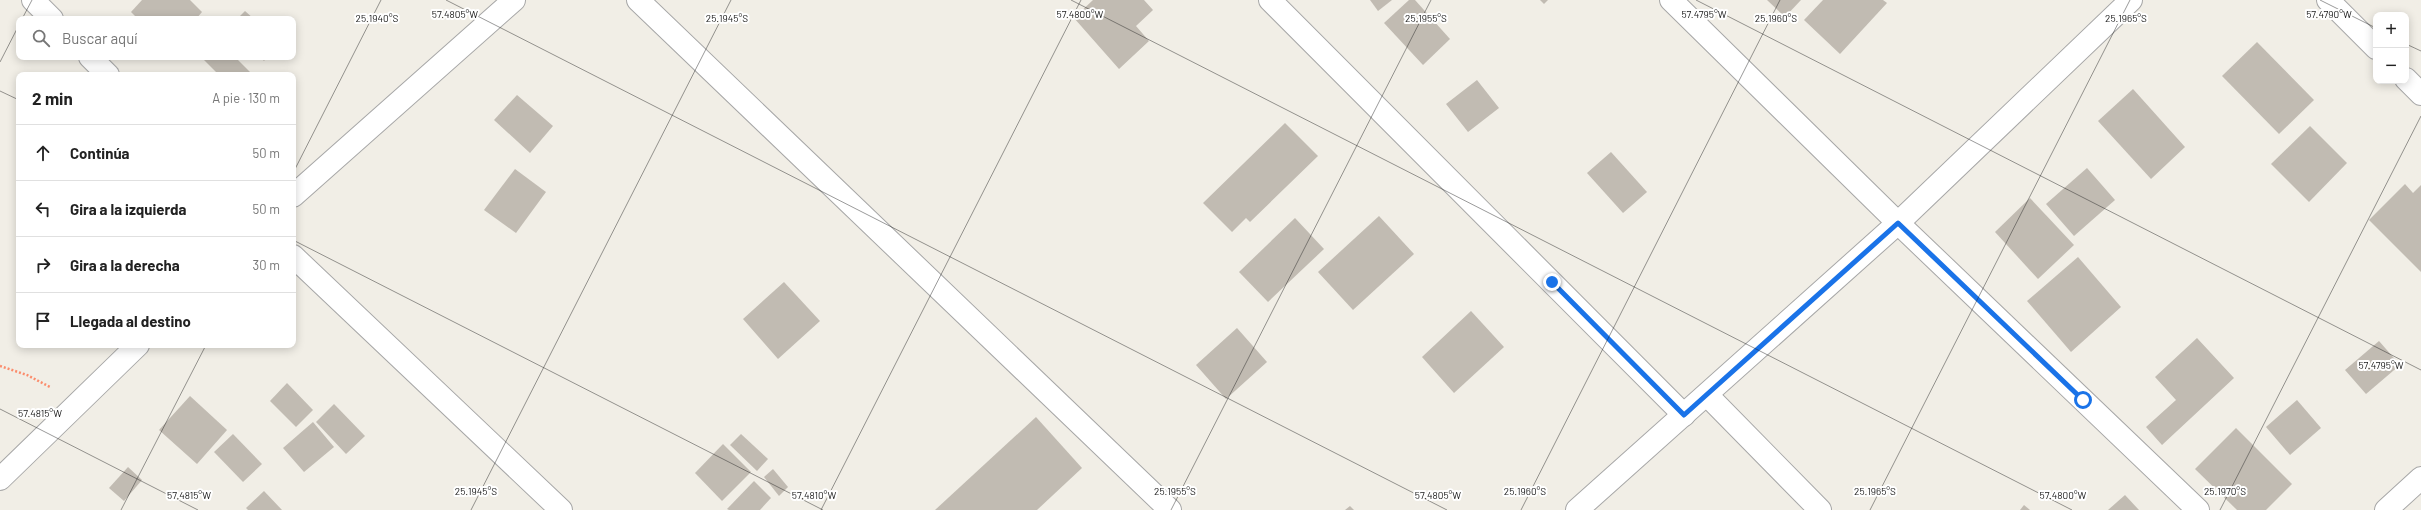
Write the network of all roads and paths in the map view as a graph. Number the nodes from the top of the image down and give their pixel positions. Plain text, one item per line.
1 (33, 0) edge
2 (514, 0) edge
3 (638, 0) edge
4 (1270, 0) edge
5 (1671, 0) edge
6 (2131, 0) edge
7 (2328, 0) edge
8 (49, 16) edge
9 (2373, 45) edge
10 (93, 60) edge
11 (105, 72) edge
12 (2409, 82) edge
13 (2421, 94) edge
14 (296, 193) edge
15 (1898, 223) junction
16 (296, 259) edge
17 (135, 348) edge
18 (0, 366) edge
19 (1707, 395) junction
20 (79, 402) junction
21 (1684, 415) junction
22 (2421, 478) edge
23 (0, 479) edge
24 (561, 510) edge
25 (1170, 510) edge
26 (1577, 510) edge
27 (1820, 510) edge
28 (2198, 510) edge
29 (2386, 510) edge

1 - 8 street
2 - 14 street
3 - 25 street
4 - 21 street
5 - 15 street
6 - 15 street
7 - 9 street
10 - 11 street
12 - 13 street
15 - 19 street
15 - 28 street
16 - 24 street
17 - 20 street
18 - 20 path
19 - 21 street
19 - 27 street
20 - 23 street
21 - 26 street
22 - 29 street

